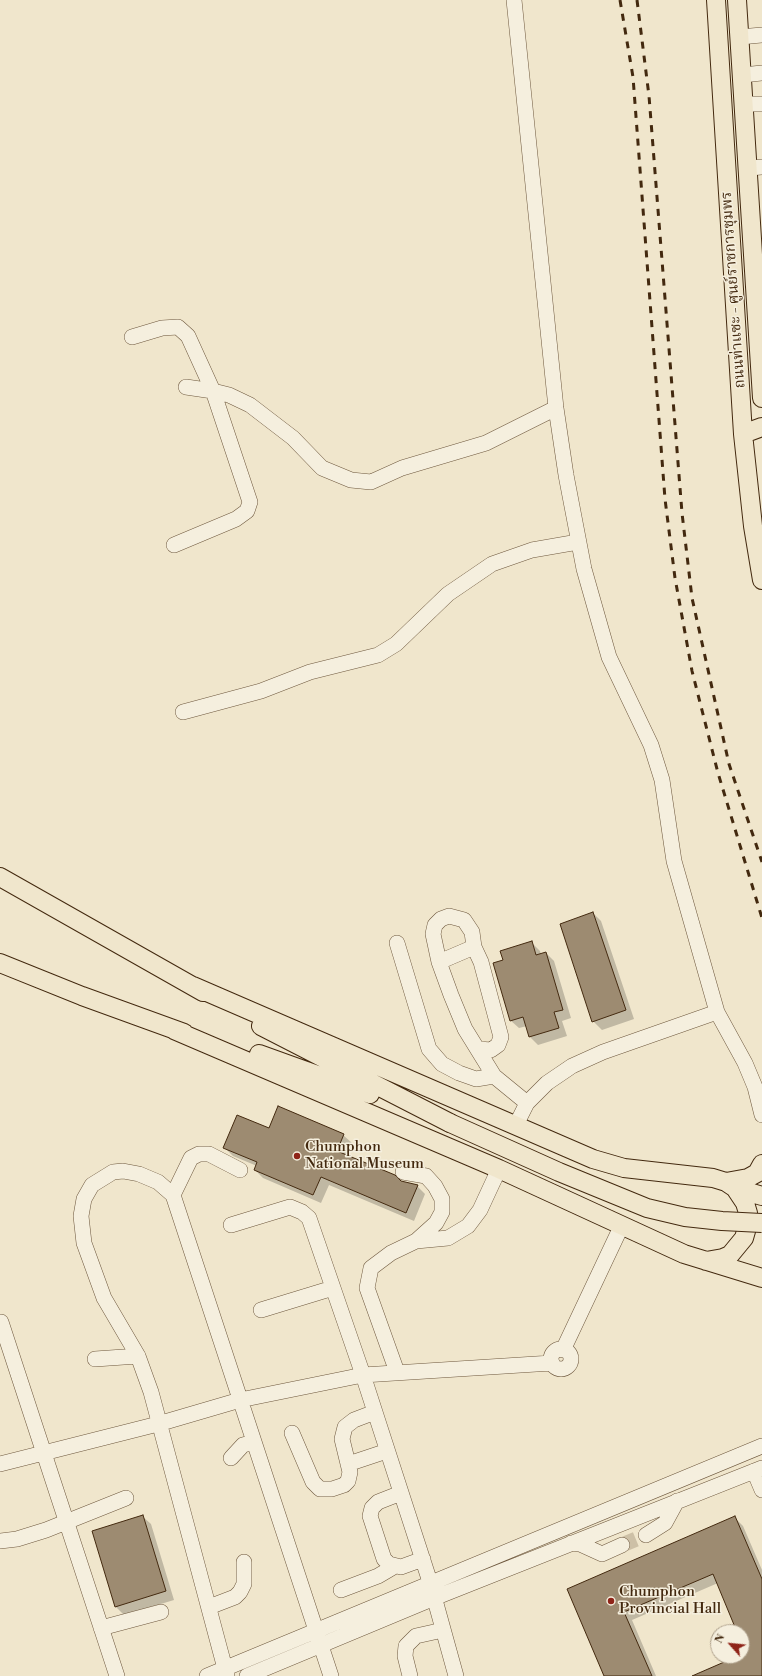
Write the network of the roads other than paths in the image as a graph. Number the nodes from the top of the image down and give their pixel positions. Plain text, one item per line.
1 (514, 0) edge
2 (716, 0) edge
3 (738, 0) edge
4 (762, 35) edge
5 (740, 37) junction
6 (762, 73) edge
7 (743, 75) junction
8 (753, 104) edge
9 (756, 168) edge
10 (132, 337) dead end
11 (186, 387) dead end
12 (213, 391) junction
13 (762, 398) edge
14 (556, 408) junction
15 (762, 428) edge
16 (743, 434) junction
17 (578, 542) junction
18 (174, 545) dead end
19 (762, 580) edge
20 (183, 712) dead end
21 (4, 880) edge
22 (397, 943) dead end
23 (474, 947) junction
24 (439, 962) junction
25 (0, 963) edge
26 (193, 986) junction
27 (717, 1012) junction
28 (174, 1030) junction
29 (478, 1050) junction
30 (494, 1076) junction
31 (528, 1103) junction
32 (762, 1115) edge
33 (450, 1123) junction
34 (516, 1125) junction
35 (762, 1164) edge
36 (499, 1169) junction
37 (240, 1170) dead end
38 (403, 1172) dead end
39 (731, 1185) junction
40 (173, 1195) junction
41 (762, 1196) edge
42 (762, 1223) edge
43 (231, 1225) dead end
44 (621, 1227) junction
45 (416, 1241) junction
46 (723, 1258) junction
47 (704, 1262) junction
48 (762, 1266) edge
49 (762, 1278) edge
50 (332, 1288) junction
51 (261, 1310) dead end
52 (1, 1322) dead end
53 (138, 1356) junction
54 (6, 1358) edge
55 (95, 1359) dead end
56 (397, 1372) junction
57 (363, 1375) junction
58 (240, 1400) junction
59 (375, 1412) junction
60 (158, 1424) junction
61 (292, 1433) dead end
62 (254, 1442) junction
63 (762, 1446) edge
64 (387, 1451) junction
65 (42, 1452) junction
66 (230, 1458) dead end
67 (0, 1464) edge
68 (348, 1464) junction
69 (758, 1469) edge
70 (762, 1490) edge
71 (401, 1493) junction
72 (126, 1498) dead end
73 (677, 1502) junction
74 (65, 1521) junction
75 (564, 1527) junction
76 (646, 1535) tunnel mouth
77 (0, 1541) edge
78 (571, 1544) junction
79 (622, 1545) tunnel mouth
80 (423, 1559) junction
81 (244, 1562) dead end
82 (395, 1566) junction
83 (430, 1582) junction
84 (342, 1590) dead end
85 (434, 1598) junction
86 (208, 1607) junction
87 (160, 1612) dead end
88 (101, 1628) junction
89 (317, 1630) junction
90 (443, 1630) junction
91 (322, 1645) junction
92 (226, 1672) edge
93 (117, 1676) edge
94 (207, 1676) edge
95 (247, 1676) edge
96 (331, 1676) edge
97 (410, 1676) edge
98 (456, 1676) edge

1 - 14 street
2 - 16 main road, ถนนท่าแซะ - ศูนย์ราชการชุมพร
3 - 5 main road, ถนนท่าแซะ - ศูนย์ราชการชุมพร
4 - 5 street
5 - 7 main road, ถนนท่าแซะ - ศูนย์ราชการชุมพร
6 - 7 street
7 - 8 main road, ถนนท่าแซะ - ศูนย์ราชการชุมพร
8 - 9 main road, ถนนท่าแซะ - ศูนย์ราชการชุมพร
9 - 13 main road, ถนนท่าแซะ - ศูนย์ราชการชุมพร
10 - 12 street
11 - 12 street
12 - 14 street
12 - 18 street
14 - 17 street
15 - 16 main road
16 - 19 main road, ถนนท่าแซะ - ศูนย์ราชการชุมพร
17 - 20 street
17 - 27 street
21 - 26 main road
22 - 30 street
23 - 24 street
23 - 24 street
23 - 29 street
24 - 29 street
25 - 28 main road
26 - 33 main road
26 - 34 main road
27 - 31 street
27 - 32 street
28 - 33 main road
28 - 36 main road
29 - 30 street
30 - 31 street
31 - 34 street
33 - 42 main road, bridge
34 - 39 main road
35 - 39 main road
36 - 44 main road
36 - 45 street
37 - 40 street
38 - 45 street
39 - 41 main road
39 - 46 main road
40 - 53 street
40 - 58 street
43 - 50 street
44 - 47 main road
44 - 56 street
45 - 56 street
46 - 47 main road
46 - 48 main road
47 - 49 main road
50 - 51 street
50 - 57 street
52 - 54 street
53 - 55 street
53 - 60 street
54 - 65 street
56 - 57 street
57 - 58 street
57 - 59 street
58 - 60 street
58 - 62 street
59 - 64 street
59 - 68 street
60 - 65 street
60 - 86 street
61 - 68 street
62 - 66 street
62 - 89 street
63 - 75 street
64 - 68 street
64 - 71 street
65 - 67 street
65 - 74 street
69 - 70 street
69 - 73 street
71 - 80 street
71 - 82 street
72 - 74 street
73 - 76 street
73 - 78 street
74 - 77 street
74 - 88 street
75 - 78 street
75 - 83 street
78 - 79 street
78 - 85 street
80 - 82 street
80 - 83 street
81 - 86 street
82 - 84 street
83 - 85 street
83 - 89 street
85 - 90 street
85 - 91 street
86 - 92 street
87 - 88 street
88 - 93 street
89 - 91 street
89 - 92 street
90 - 97 street
90 - 98 street
91 - 95 street
91 - 96 street
92 - 94 street

